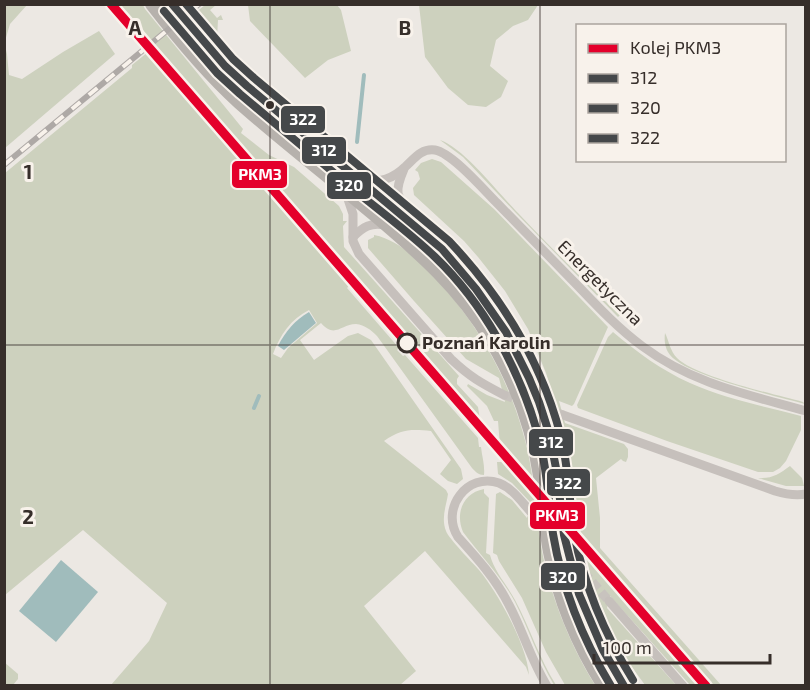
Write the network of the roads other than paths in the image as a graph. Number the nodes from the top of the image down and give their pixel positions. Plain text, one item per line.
1 (152, 4) edge
2 (172, 4) edge
3 (404, 169) junction
4 (358, 179) junction
5 (344, 189) junction
6 (387, 225) junction
7 (425, 235) junction
8 (353, 237) junction
9 (504, 395) tunnel mouth
10 (806, 411) edge
11 (563, 416) tunnel mouth
12 (806, 494) edge
13 (530, 511) tunnel mouth
14 (609, 601) tunnel mouth
15 (547, 686) edge
16 (604, 686) edge
17 (624, 686) edge
18 (683, 686) edge

1 - 5 main road
2 - 4 main road
3 - 4 street, Energetyczna
3 - 7 street
3 - 10 street, Energetyczna
4 - 7 main road
5 - 6 main road
5 - 8 street
6 - 8 street
6 - 16 main road
7 - 17 main road
8 - 9 street
11 - 12 street
13 - 15 street
14 - 18 street

